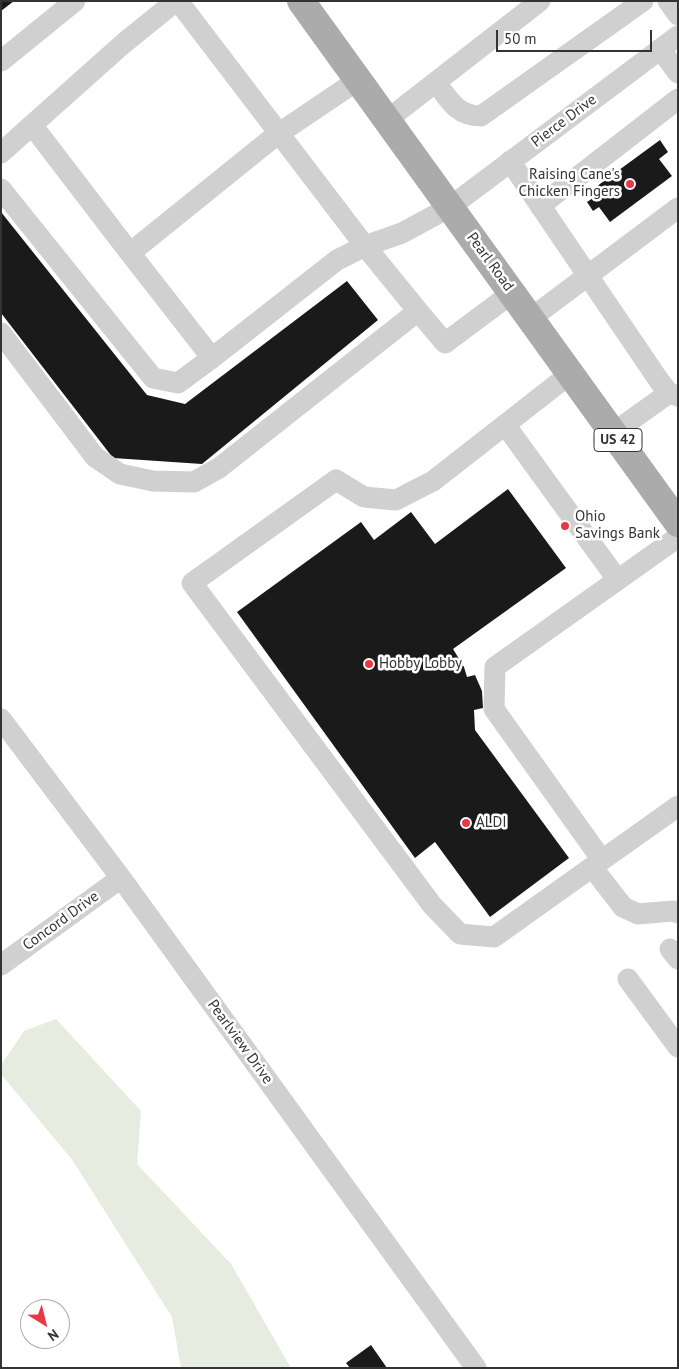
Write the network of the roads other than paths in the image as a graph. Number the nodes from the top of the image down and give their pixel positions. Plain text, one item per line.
1 (75, 1) edge
2 (177, 1) edge
3 (301, 1) edge
4 (540, 1) edge
5 (643, 1) edge
6 (668, 1) edge
7 (678, 15) edge
8 (678, 36) edge
9 (660, 49) junction
10 (1, 61) edge
11 (678, 73) edge
12 (358, 80) junction
13 (436, 82) junction
14 (678, 99) edge
15 (387, 120) junction
16 (32, 125) junction
17 (280, 132) junction
18 (1, 153) edge
19 (510, 161) junction
20 (1, 189) edge
21 (540, 206) junction
22 (450, 207) junction
23 (678, 208) edge
24 (366, 246) junction
25 (130, 253) junction
26 (588, 276) junction
27 (512, 293) junction
28 (418, 311) junction
29 (530, 319) junction
30 (1, 333) edge
31 (212, 358) junction
32 (570, 374) junction
33 (674, 395) edge
34 (506, 426) junction
35 (613, 433) junction
36 (678, 523) edge
37 (678, 536) edge
38 (617, 579) junction
39 (1, 719) edge
40 (678, 806) edge
41 (597, 864) junction
42 (121, 878) junction
43 (678, 913) edge
44 (1, 965) edge
45 (628, 979) dead end
46 (678, 1047) edge
47 (476, 1368) edge

1 - 10 street
2 - 16 street
2 - 17 street
3 - 12 main road, Pearl Road / US 42
4 - 13 street
5 - 13 street
6 - 7 street
8 - 9 street, Pierce Drive
9 - 11 street
9 - 19 street, Pierce Drive
12 - 15 main road, Pearl Road / US 42
12 - 17 street
13 - 15 street
14 - 21 street
15 - 22 main road, Pearl Road / US 42
16 - 18 street
16 - 25 street
17 - 24 street
17 - 25 street
19 - 21 street
19 - 22 street, Pierce Drive
20 - 31 street, Pierce Drive
21 - 26 street
22 - 24 street, Pierce Drive
22 - 27 main road, Pearl Road / US 42
23 - 26 street
24 - 28 street
24 - 31 street, Pierce Drive
25 - 31 street
26 - 29 street
26 - 33 street
27 - 28 street
27 - 29 main road, Pearl Road / US 42
28 - 30 street
29 - 32 main road, Pearl Road / US 42
32 - 34 street
32 - 35 main road, Pearl Road / US 42
33 - 35 street
34 - 38 street
34 - 41 street
35 - 36 main road, Pearl Road / US 42
37 - 38 street
38 - 41 street
39 - 42 street, Pearlview Drive
40 - 41 street
41 - 43 street
42 - 44 street, Concord Drive
42 - 47 street, Pearlview Drive
45 - 46 street

